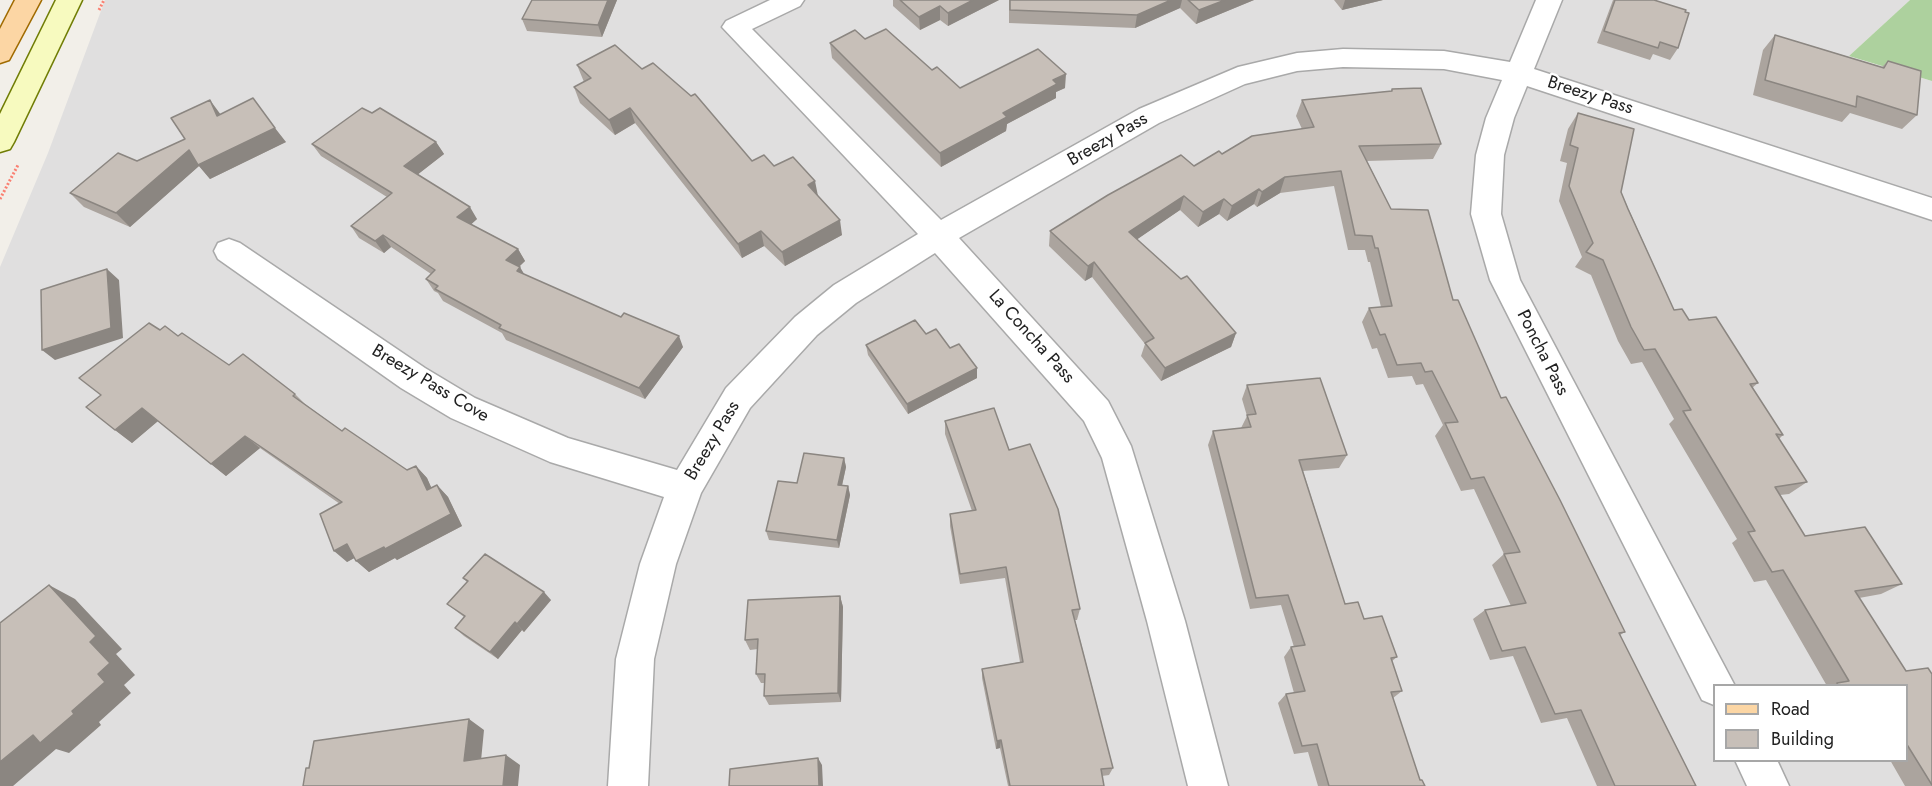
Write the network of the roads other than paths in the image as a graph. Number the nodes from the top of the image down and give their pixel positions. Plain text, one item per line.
1 (28, 0) edge
2 (69, 0) edge
3 (791, 0) edge
4 (1549, 0) edge
5 (0, 54) edge
6 (1518, 73) junction
7 (0, 142) edge
8 (1932, 209) edge
9 (938, 236) junction
10 (229, 251) dead end
11 (685, 488) junction
12 (1715, 684) edge
13 (1756, 762) edge
14 (628, 786) edge
15 (1208, 786) edge
16 (1769, 786) edge

1 - 5 main road
2 - 7 main road
3 - 9 street, La Concha Pass
4 - 6 street, Poncha Pass
6 - 8 street, Breezy Pass
6 - 9 street, Breezy Pass
6 - 12 street, Poncha Pass
9 - 11 street, Breezy Pass
9 - 15 street, La Concha Pass
10 - 11 street, Breezy Pass Cove
11 - 14 street, Breezy Pass
13 - 16 street

